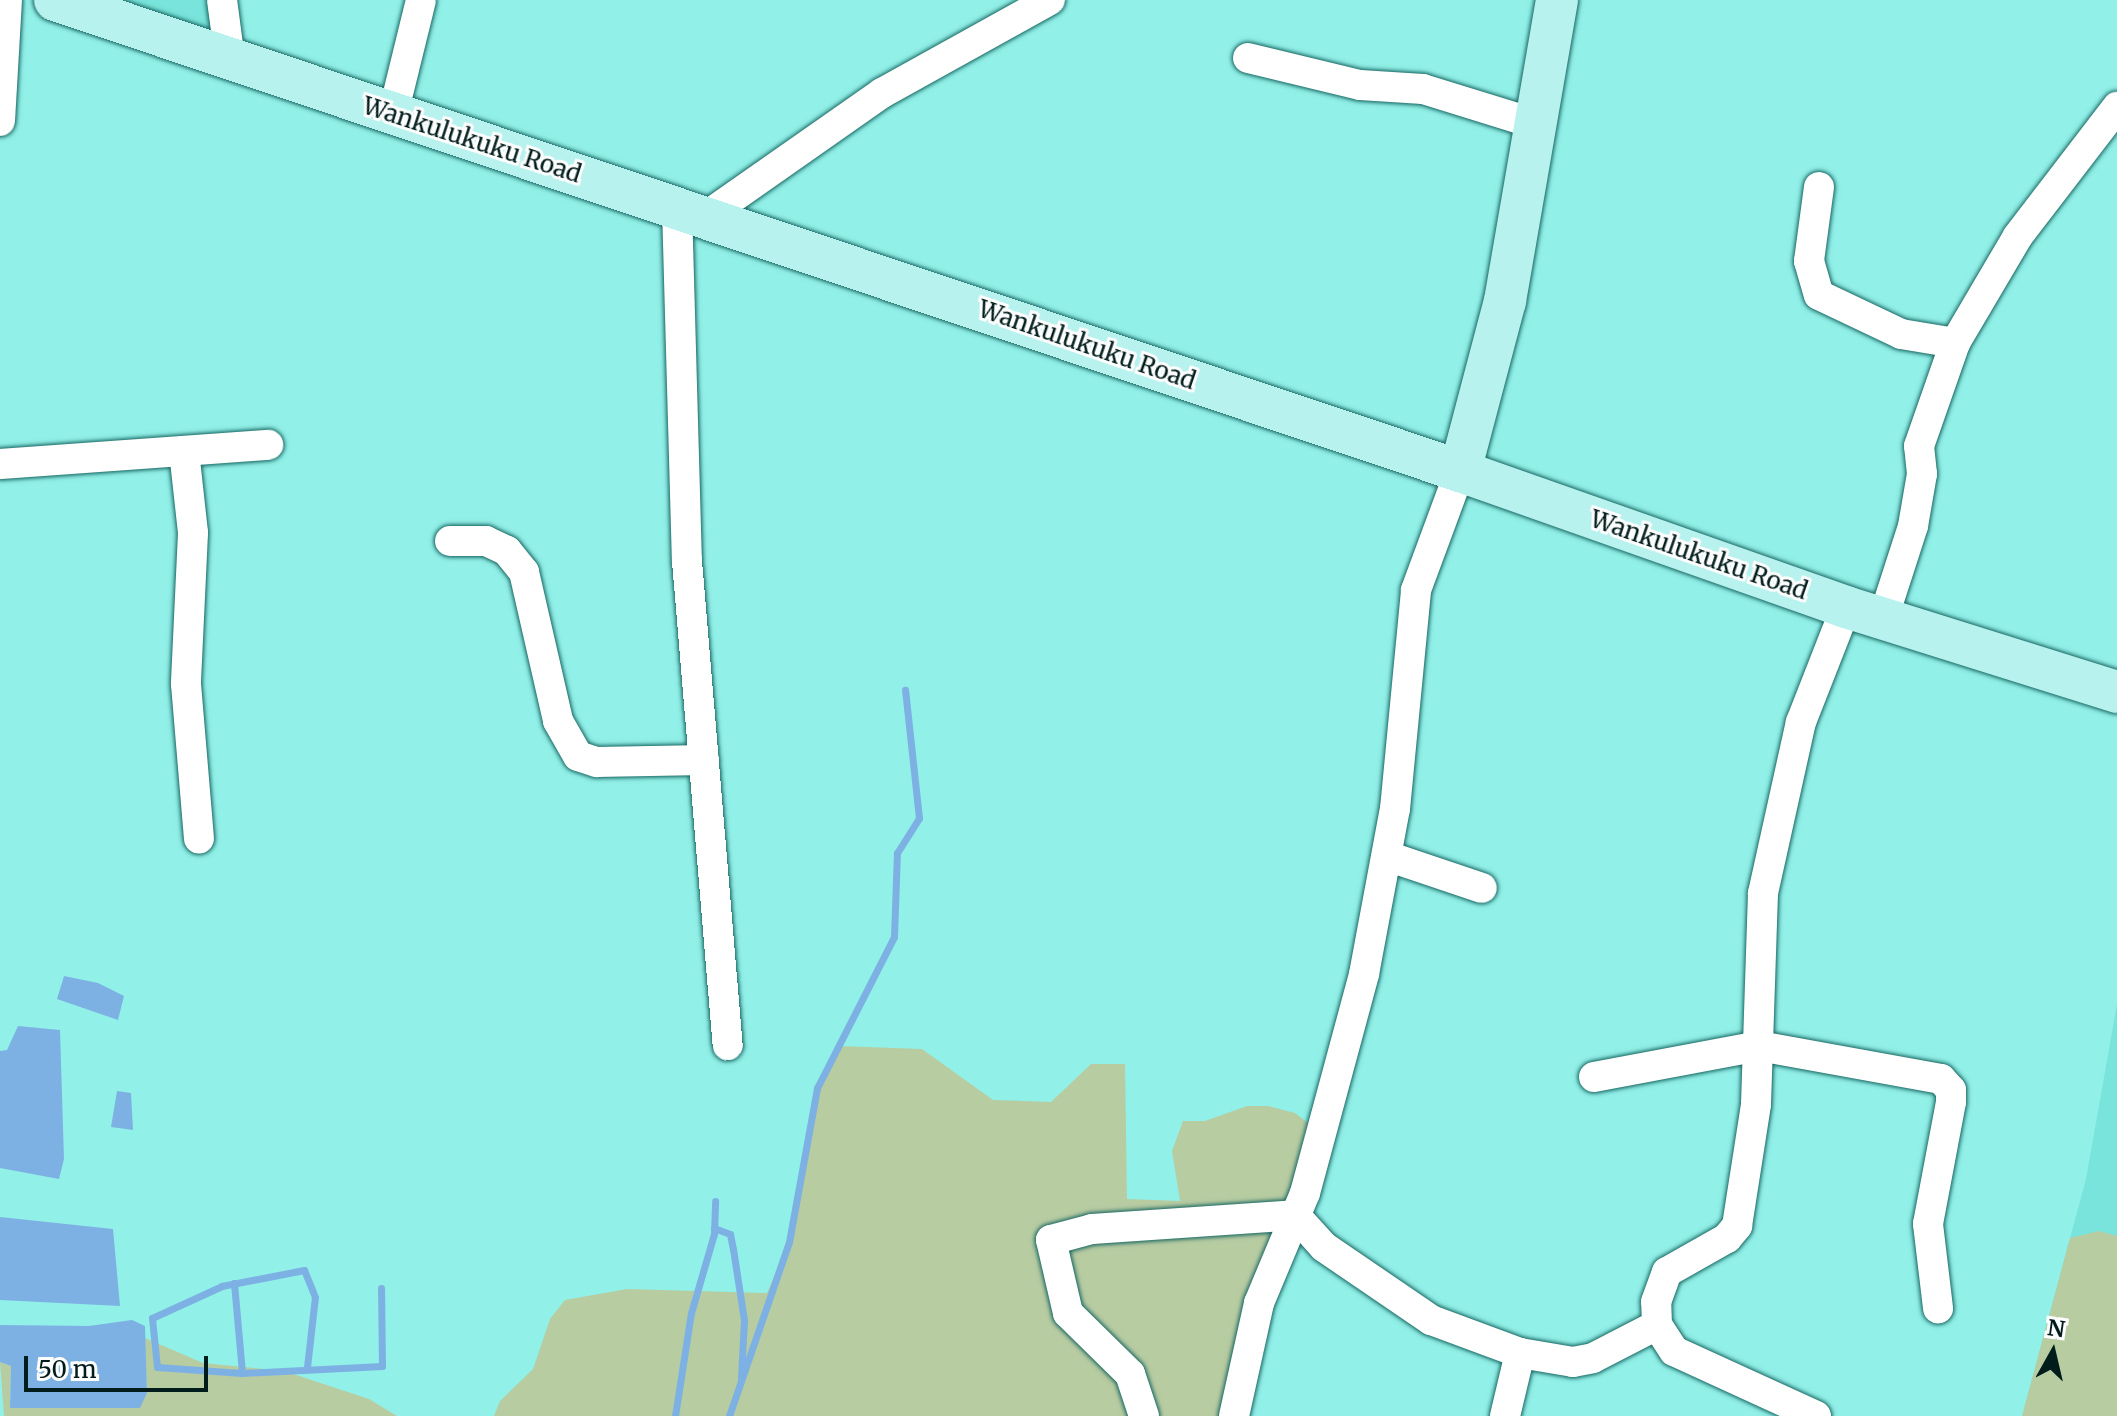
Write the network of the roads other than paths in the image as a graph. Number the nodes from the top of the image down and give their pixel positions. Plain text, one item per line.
1 (7, 0) edge
2 (55, 0) edge
3 (222, 0) edge
4 (421, 0) edge
5 (1050, 0) edge
6 (1557, 0) edge
7 (1248, 58) dead end
8 (230, 60) junction
9 (2117, 107) edge
10 (393, 114) junction
11 (0, 121) edge
12 (1536, 124) junction
13 (1819, 187) dead end
14 (691, 212) junction
15 (1955, 343) junction
16 (268, 445) dead end
17 (184, 451) junction
18 (0, 464) edge
19 (1460, 471) junction
20 (450, 541) dead end
21 (1865, 613) junction
22 (2115, 689) edge
23 (704, 760) junction
24 (199, 838) dead end
25 (1387, 856) junction
26 (1482, 888) dead end
27 (728, 1045) dead end
28 (1759, 1046) junction
29 (1594, 1077) dead end
30 (1295, 1215) junction
31 (1938, 1308) dead end
32 (1657, 1325) junction
33 (1520, 1353) junction
34 (1782, 1410) edge
35 (1144, 1416) edge
36 (1234, 1416) edge
37 (1505, 1416) edge
38 (1816, 1416) edge

1 - 11 street
2 - 8 main road, Wankulukuku Road
3 - 8 street
4 - 10 street
5 - 14 street
6 - 12 main road
7 - 12 street
8 - 10 main road, Wankulukuku Road
9 - 15 street
10 - 14 main road, Wankulukuku Road
12 - 19 main road
13 - 15 street
14 - 19 main road, Wankulukuku Road
14 - 23 street
15 - 21 street
16 - 17 street
17 - 18 street
17 - 24 street
19 - 21 main road, Wankulukuku Road
19 - 25 street
20 - 23 street
21 - 22 main road, Wankulukuku Road
21 - 28 street
23 - 27 street
25 - 26 street
25 - 30 street
28 - 29 street
28 - 31 street
28 - 32 street
30 - 33 street
30 - 35 street
30 - 36 street
32 - 33 street
32 - 34 street
33 - 37 street
34 - 38 street

